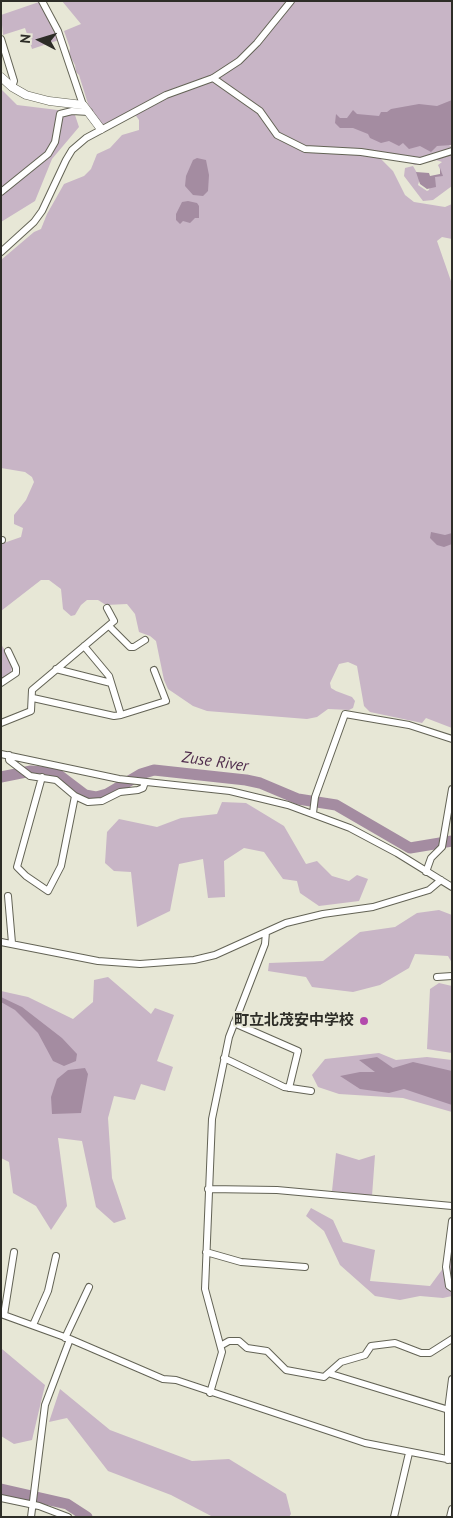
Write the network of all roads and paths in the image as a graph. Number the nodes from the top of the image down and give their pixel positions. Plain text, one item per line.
1 (42, 1) edge
2 (290, 1) edge
3 (1, 39) edge
4 (1, 78) edge
5 (213, 78) junction
6 (12, 88) junction
7 (84, 106) junction
8 (90, 112) junction
9 (101, 129) junction
10 (452, 151) edge
11 (1, 192) edge
12 (1, 252) edge
13 (107, 608) dead end
14 (108, 626) junction
15 (145, 640) dead end
16 (84, 646) junction
17 (8, 651) dead end
18 (56, 669) junction
19 (154, 670) dead end
20 (1, 683) edge
21 (112, 683) junction
22 (33, 698) junction
23 (121, 715) junction
24 (1, 722) edge
25 (452, 739) edge
26 (5, 754) edge
27 (28, 759) junction
28 (25, 772) junction
29 (42, 778) junction
30 (142, 782) junction
31 (452, 789) edge
32 (75, 796) junction
33 (313, 810) junction
34 (426, 872) junction
35 (440, 880) junction
36 (452, 887) edge
37 (8, 896) dead end
38 (266, 932) junction
39 (1, 942) edge
40 (12, 943) junction
41 (452, 976) edge
42 (437, 978) dead end
43 (234, 1023) junction
44 (224, 1058) junction
45 (289, 1088) junction
46 (311, 1090) dead end
47 (208, 1189) junction
48 (452, 1206) edge
49 (452, 1222) edge
50 (14, 1252) dead end
51 (206, 1252) junction
52 (56, 1256) dead end
53 (304, 1268) dead end
54 (89, 1286) dead end
55 (452, 1288) edge
56 (3, 1315) edge
57 (33, 1325) junction
58 (68, 1338) junction
59 (452, 1339) edge
60 (222, 1345) junction
61 (331, 1374) junction
62 (452, 1379) edge
63 (210, 1393) junction
64 (450, 1411) edge
65 (409, 1453) junction
66 (450, 1460) edge
67 (1, 1498) edge
68 (32, 1504) junction
69 (452, 1509) edge
70 (31, 1517) edge
71 (68, 1517) edge
72 (394, 1517) edge
73 (450, 1517) edge

1 - 7 street
2 - 5 street
3 - 6 street
4 - 6 main road
5 - 9 street
5 - 10 street
6 - 7 main road
7 - 8 main road
8 - 9 main road
8 - 11 street
9 - 12 street
13 - 14 street
14 - 15 street
14 - 16 street
16 - 18 street
16 - 21 street
17 - 20 street
18 - 21 street
18 - 22 street
19 - 23 street
21 - 23 street
22 - 23 street
22 - 24 street
25 - 33 street
26 - 27 street
26 - 28 street
27 - 28 street
27 - 30 street
28 - 29 street
29 - 32 street
29 - 32 street
30 - 32 street
30 - 33 street
31 - 34 street
33 - 34 street
34 - 35 street
35 - 36 street
35 - 38 street
37 - 40 street
38 - 40 street
38 - 43 street
39 - 40 street
41 - 42 street
43 - 44 street
43 - 45 street
44 - 45 street
44 - 47 street
45 - 46 street
47 - 48 street
47 - 51 street
49 - 55 street
50 - 56 street
51 - 53 street
51 - 60 street
52 - 57 street
54 - 58 street
56 - 57 street
57 - 58 street
58 - 63 street
58 - 68 street
59 - 61 street
60 - 61 street
60 - 63 street
61 - 64 street
62 - 64 street
63 - 65 street
64 - 66 street
65 - 66 street
65 - 72 street
67 - 68 street
68 - 70 street
68 - 71 street
69 - 73 street

